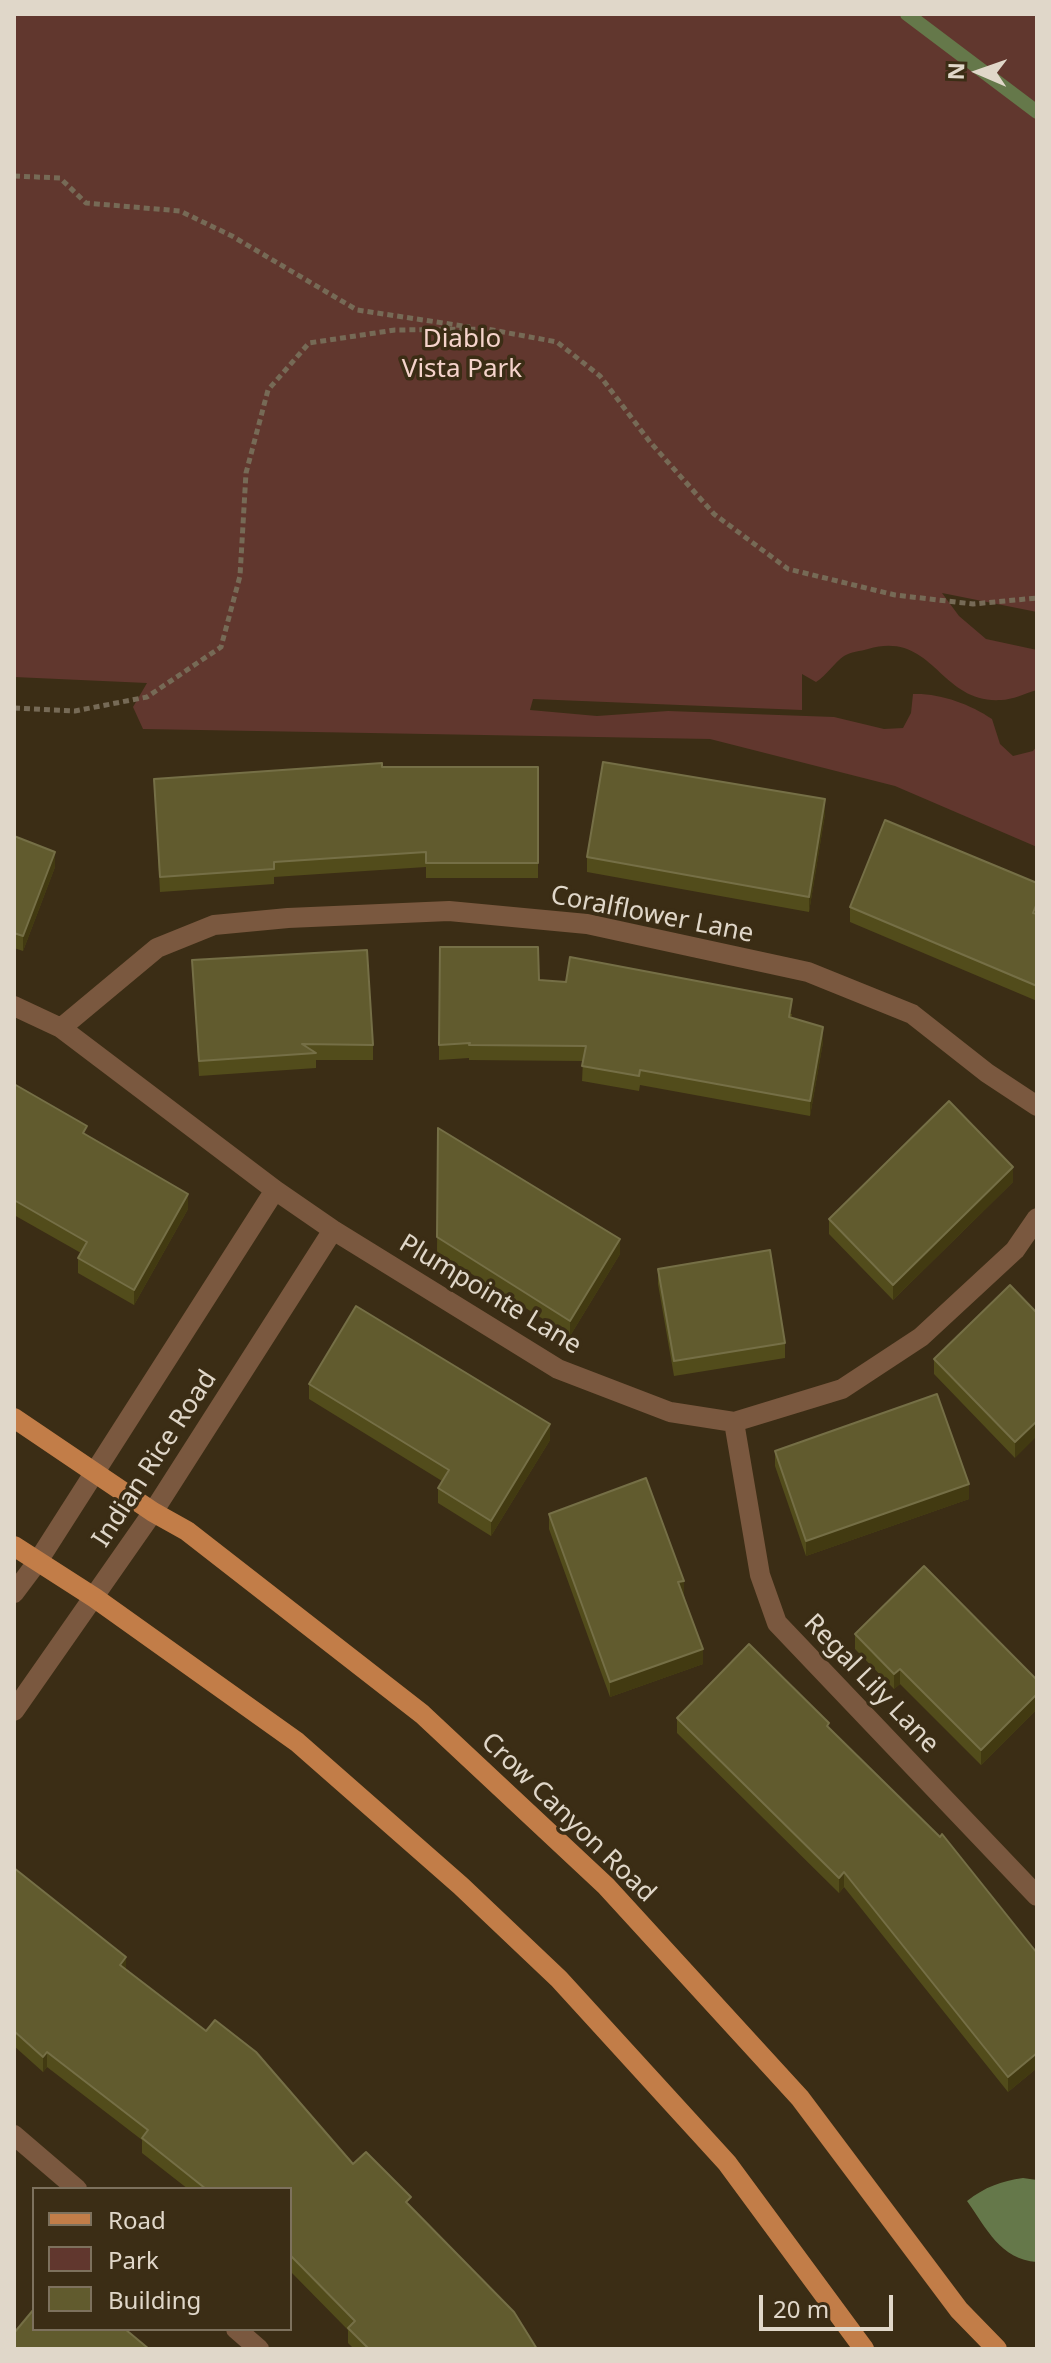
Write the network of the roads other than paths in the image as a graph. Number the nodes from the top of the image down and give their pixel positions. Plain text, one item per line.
1 (14, 1006) edge
2 (61, 1028) junction
3 (1037, 1106) edge
4 (275, 1190) junction
5 (1037, 1218) edge
6 (333, 1230) junction
7 (14, 1418) edge
8 (734, 1422) junction
9 (95, 1472) junction
10 (153, 1512) junction
11 (14, 1546) edge
12 (38, 1561) junction
13 (14, 1593) edge
14 (95, 1598) junction
15 (14, 1711) edge
16 (1037, 1896) edge
17 (14, 2135) edge
18 (75, 2187) edge
19 (238, 2331) edge
20 (259, 2349) edge
21 (864, 2349) edge
22 (997, 2349) edge

1 - 2 street, Plumpointe Lane
2 - 3 street, Coralflower Lane
2 - 4 street, Plumpointe Lane
4 - 6 street, Plumpointe Lane
4 - 9 street, Indian Rice Road
5 - 8 street, Plumpointe Lane
6 - 8 street, Plumpointe Lane
6 - 10 street, Indian Rice Road
7 - 9 main road, Crow Canyon Road
8 - 16 street, Regal Lily Lane
9 - 10 main road, Crow Canyon Road
9 - 12 street, Indian Rice Road
10 - 14 street, Indian Rice Road
10 - 22 main road, Crow Canyon Road
11 - 12 main road
12 - 13 street, Indian Rice Road
12 - 14 main road
14 - 15 street, Indian Rice Road
14 - 21 main road
17 - 18 street
19 - 20 street

